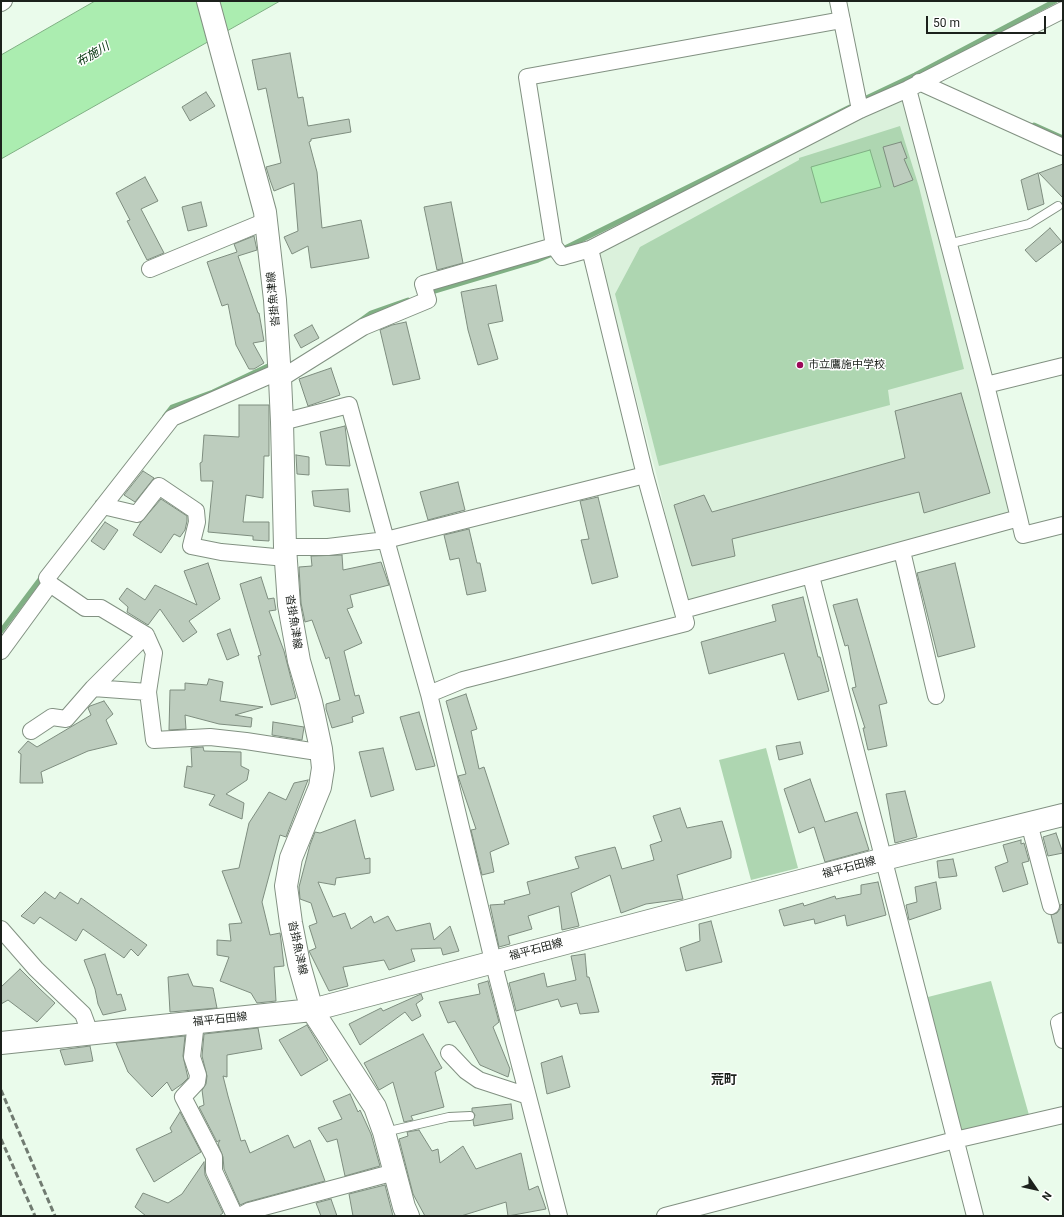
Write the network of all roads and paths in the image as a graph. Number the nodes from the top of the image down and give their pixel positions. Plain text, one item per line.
1 (4, 1) edge
2 (208, 1) edge
3 (838, 1) edge
4 (1, 3) edge
5 (1063, 10) edge
6 (842, 20) junction
7 (914, 86) junction
8 (860, 110) junction
9 (1063, 147) edge
10 (1058, 206) dead end
11 (266, 221) junction
12 (948, 244) junction
13 (554, 246) junction
14 (590, 249) junction
15 (150, 269) dead end
16 (1063, 366) edge
17 (280, 375) junction
18 (986, 385) junction
19 (282, 422) junction
20 (645, 474) junction
21 (103, 506) junction
22 (1019, 518) junction
23 (1063, 524) edge
24 (386, 540) junction
25 (902, 551) junction
26 (285, 553) junction
27 (811, 576) junction
28 (50, 584) junction
29 (683, 610) junction
30 (146, 635) junction
31 (1, 651) edge
32 (93, 688) junction
33 (148, 692) junction
34 (430, 694) junction
35 (936, 696) dead end
36 (31, 731) dead end
37 (321, 749) junction
38 (1062, 817) edge
39 (1029, 823) junction
40 (884, 859) junction
41 (1051, 906) dead end
42 (1, 929) edge
43 (493, 962) junction
44 (312, 1010) junction
45 (1063, 1021) edge
46 (196, 1022) junction
47 (90, 1033) junction
48 (1063, 1040) edge
49 (1, 1043) edge
50 (449, 1053) dead end
51 (528, 1096) junction
52 (1063, 1115) edge
53 (470, 1116) dead end
54 (384, 1132) junction
55 (955, 1140) junction
56 (395, 1172) junction
57 (235, 1216) edge
58 (240, 1216) edge
59 (408, 1216) edge
60 (559, 1216) edge
61 (665, 1216) edge
62 (975, 1216) edge

1 - 4 street
2 - 11 main road, 沓掛魚津線
3 - 6 street
5 - 7 street
6 - 8 street
6 - 13 street
7 - 8 street
7 - 9 street
7 - 12 street
8 - 14 street
10 - 12 lane
11 - 15 street
11 - 17 main road, 沓掛魚津線
12 - 18 street
13 - 14 street
13 - 17 street
14 - 20 street
16 - 18 street
17 - 19 main road, 沓掛魚津線
17 - 21 street
18 - 22 street
19 - 24 street
19 - 26 main road, 沓掛魚津線
20 - 24 street
20 - 29 street
21 - 26 street
21 - 28 street
22 - 23 street
22 - 25 street
24 - 26 street
24 - 34 street
25 - 27 street
25 - 35 street
26 - 37 main road, 沓掛魚津線
27 - 29 street
27 - 40 street
28 - 30 street
28 - 31 street
29 - 34 street
30 - 32 street
30 - 33 street
32 - 33 street
32 - 36 street
33 - 37 street
34 - 43 street
37 - 44 main road, 沓掛魚津線
38 - 39 main road, 福平石田線
39 - 40 main road, 福平石田線
39 - 41 street
40 - 43 main road, 福平石田線
40 - 55 street
42 - 47 street
43 - 44 main road, 福平石田線
43 - 51 street
44 - 46 main road, 福平石田線
44 - 54 main road, 沓掛魚津線
45 - 48 street
46 - 47 main road, 福平石田線
46 - 57 street
47 - 49 main road, 福平石田線
50 - 51 street
51 - 60 street
52 - 55 street
53 - 54 lane
54 - 56 main road, 沓掛魚津線
55 - 61 street
55 - 62 street
56 - 58 street
56 - 59 main road, 沓掛魚津線

